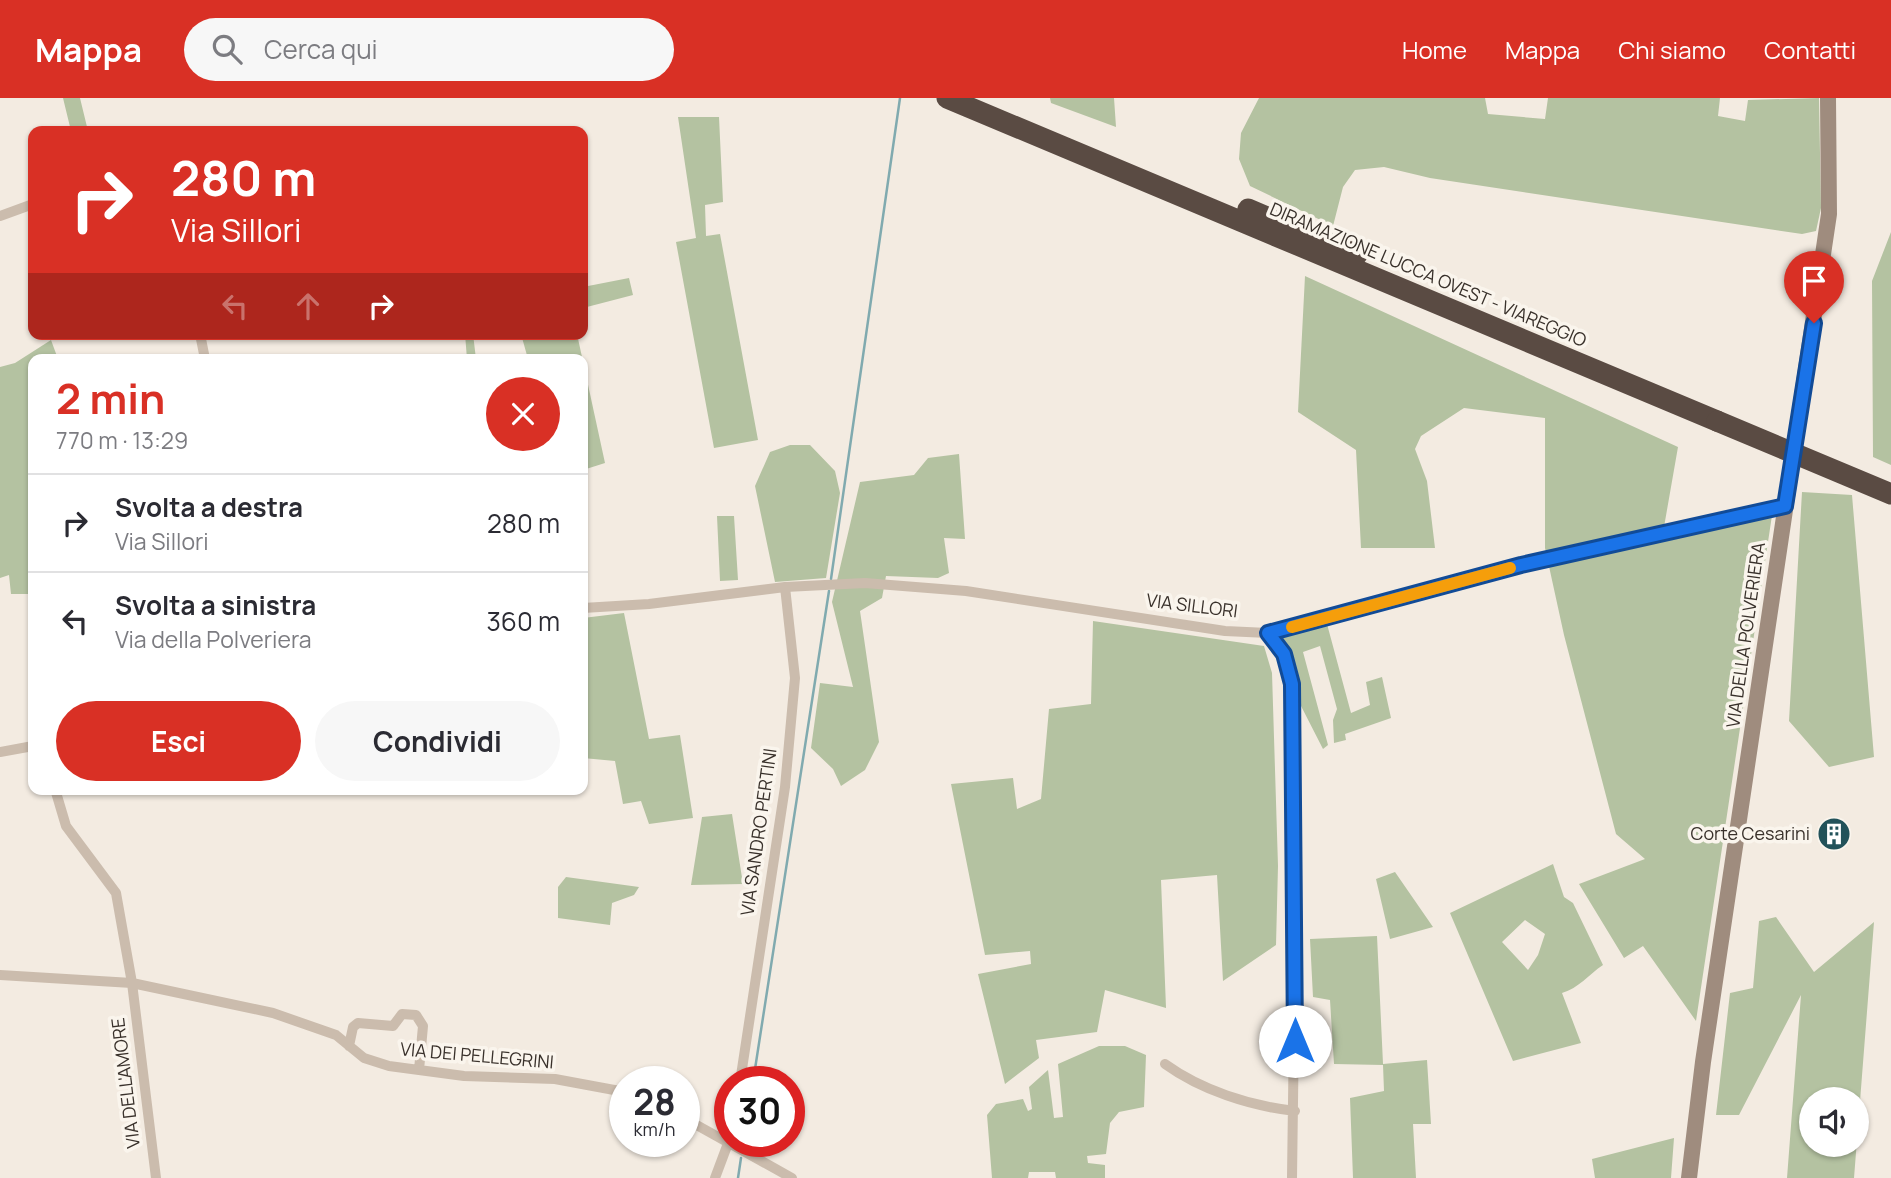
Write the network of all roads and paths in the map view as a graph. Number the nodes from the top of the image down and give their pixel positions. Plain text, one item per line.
1 (947, 98) edge
2 (981, 98) edge
3 (1828, 98) edge
4 (28, 206) edge
5 (0, 216) edge
6 (1719, 414) junction
7 (1891, 479) edge
8 (1891, 494) edge
9 (1785, 506) junction
10 (785, 587) junction
11 (588, 607) edge
12 (1268, 633) junction
13 (28, 747) edge
14 (0, 752) edge
15 (57, 795) edge
16 (0, 975) edge
17 (132, 983) junction
18 (349, 1046) junction
19 (1165, 1064) dead end
20 (742, 1066) edge
21 (419, 1070) junction
22 (609, 1089) edge
23 (1295, 1111) junction
24 (723, 1157) edge
25 (758, 1157) edge
26 (156, 1178) edge
27 (715, 1178) edge
28 (792, 1178) edge
29 (1292, 1178) edge
30 (1689, 1178) edge

1 - 6 highway, DIRAMAZIONE LUCCA OVEST - VIAREGGIO
2 - 6 highway, DIRAMAZIONE LUCCA OVEST - VIAREGGIO
3 - 9 street, VIA DELLA POLVERIERA
4 - 5 street
6 - 7 highway, DIRAMAZIONE LUCCA OVEST - VIAREGGIO
6 - 8 highway, DIRAMAZIONE LUCCA OVEST - VIAREGGIO, bridge
9 - 12 street, VIA SILLORI
9 - 30 street, VIA DELLA POLVERIERA
10 - 11 street, VIA SILLORI
10 - 12 street, VIA SILLORI
10 - 20 street, VIA SANDRO PERTINI
12 - 23 street
13 - 14 street
15 - 17 street, VIA DELL'AMORE
16 - 17 street, VIA DEI PELLEGRINI
17 - 18 street, VIA DEI PELLEGRINI
17 - 26 street, VIA DELL'AMORE
18 - 21 street, VIA DEI PELLEGRINI
18 - 21 street
19 - 23 street
21 - 22 street, VIA DEI PELLEGRINI
23 - 29 street
24 - 27 street
25 - 28 street

